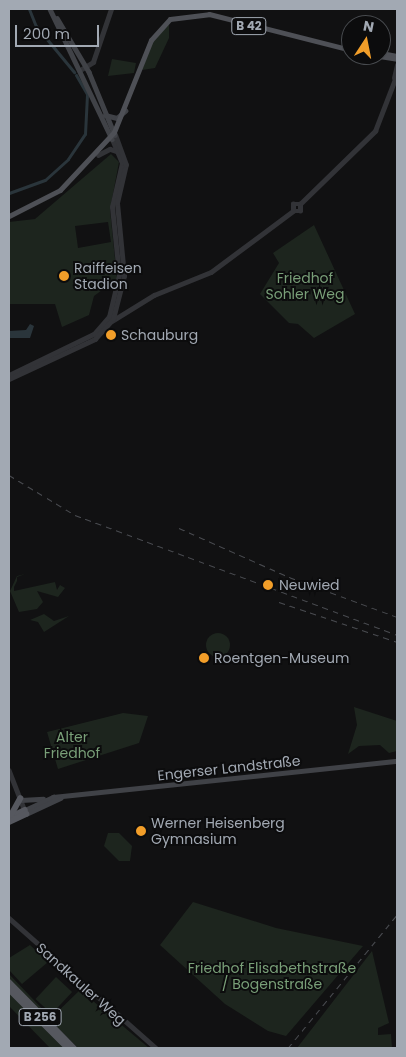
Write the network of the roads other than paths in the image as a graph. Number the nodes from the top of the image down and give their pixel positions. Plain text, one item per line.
1 (50, 9) edge
2 (111, 9) edge
3 (341, 47) edge
4 (397, 66) edge
5 (84, 68) junction
6 (397, 74) edge
7 (137, 77) junction
8 (394, 81) junction
9 (125, 111) junction
10 (105, 115) junction
11 (113, 136) junction
12 (119, 152) junction
13 (98, 155) junction
14 (68, 183) junction
15 (9, 216) edge
16 (126, 310) junction
17 (116, 311) junction
18 (110, 313) junction
19 (112, 321) junction
20 (9, 377) edge
21 (397, 761) edge
22 (9, 770) edge
23 (64, 797) junction
24 (20, 799) junction
25 (47, 799) junction
26 (25, 812) junction
27 (9, 819) edge
28 (9, 918) edge
29 (9, 982) edge
30 (9, 989) edge
31 (68, 1048) edge
32 (74, 1048) edge
33 (156, 1048) edge

1 - 5 main road
2 - 5 street
3 - 7 main road, B 42
4 - 8 street
5 - 10 main road
5 - 11 main road
6 - 8 street
7 - 9 main road, B 42
7 - 11 main road, B 42
8 - 16 street
9 - 10 main road
9 - 11 main road, B 42
10 - 11 main road
11 - 12 street
11 - 13 main road, B 42
11 - 14 main road, B 42
11 - 17 street
12 - 13 street
12 - 18 street
13 - 14 main road, B 42
14 - 15 main road, B 42
16 - 17 street
16 - 19 street
17 - 18 street
17 - 19 street
18 - 20 street
19 - 20 street
21 - 23 main road, Engerser Landstraße
22 - 24 street
23 - 25 main road, Engerser Landstraße
23 - 26 main road, Engerser Landstraße
24 - 25 main road
24 - 26 street
24 - 27 highway
25 - 26 main road, Engerser Landstraße
26 - 27 highway
28 - 33 street, Sandkauler Weg
29 - 32 highway, B 256
30 - 31 highway, B 256

